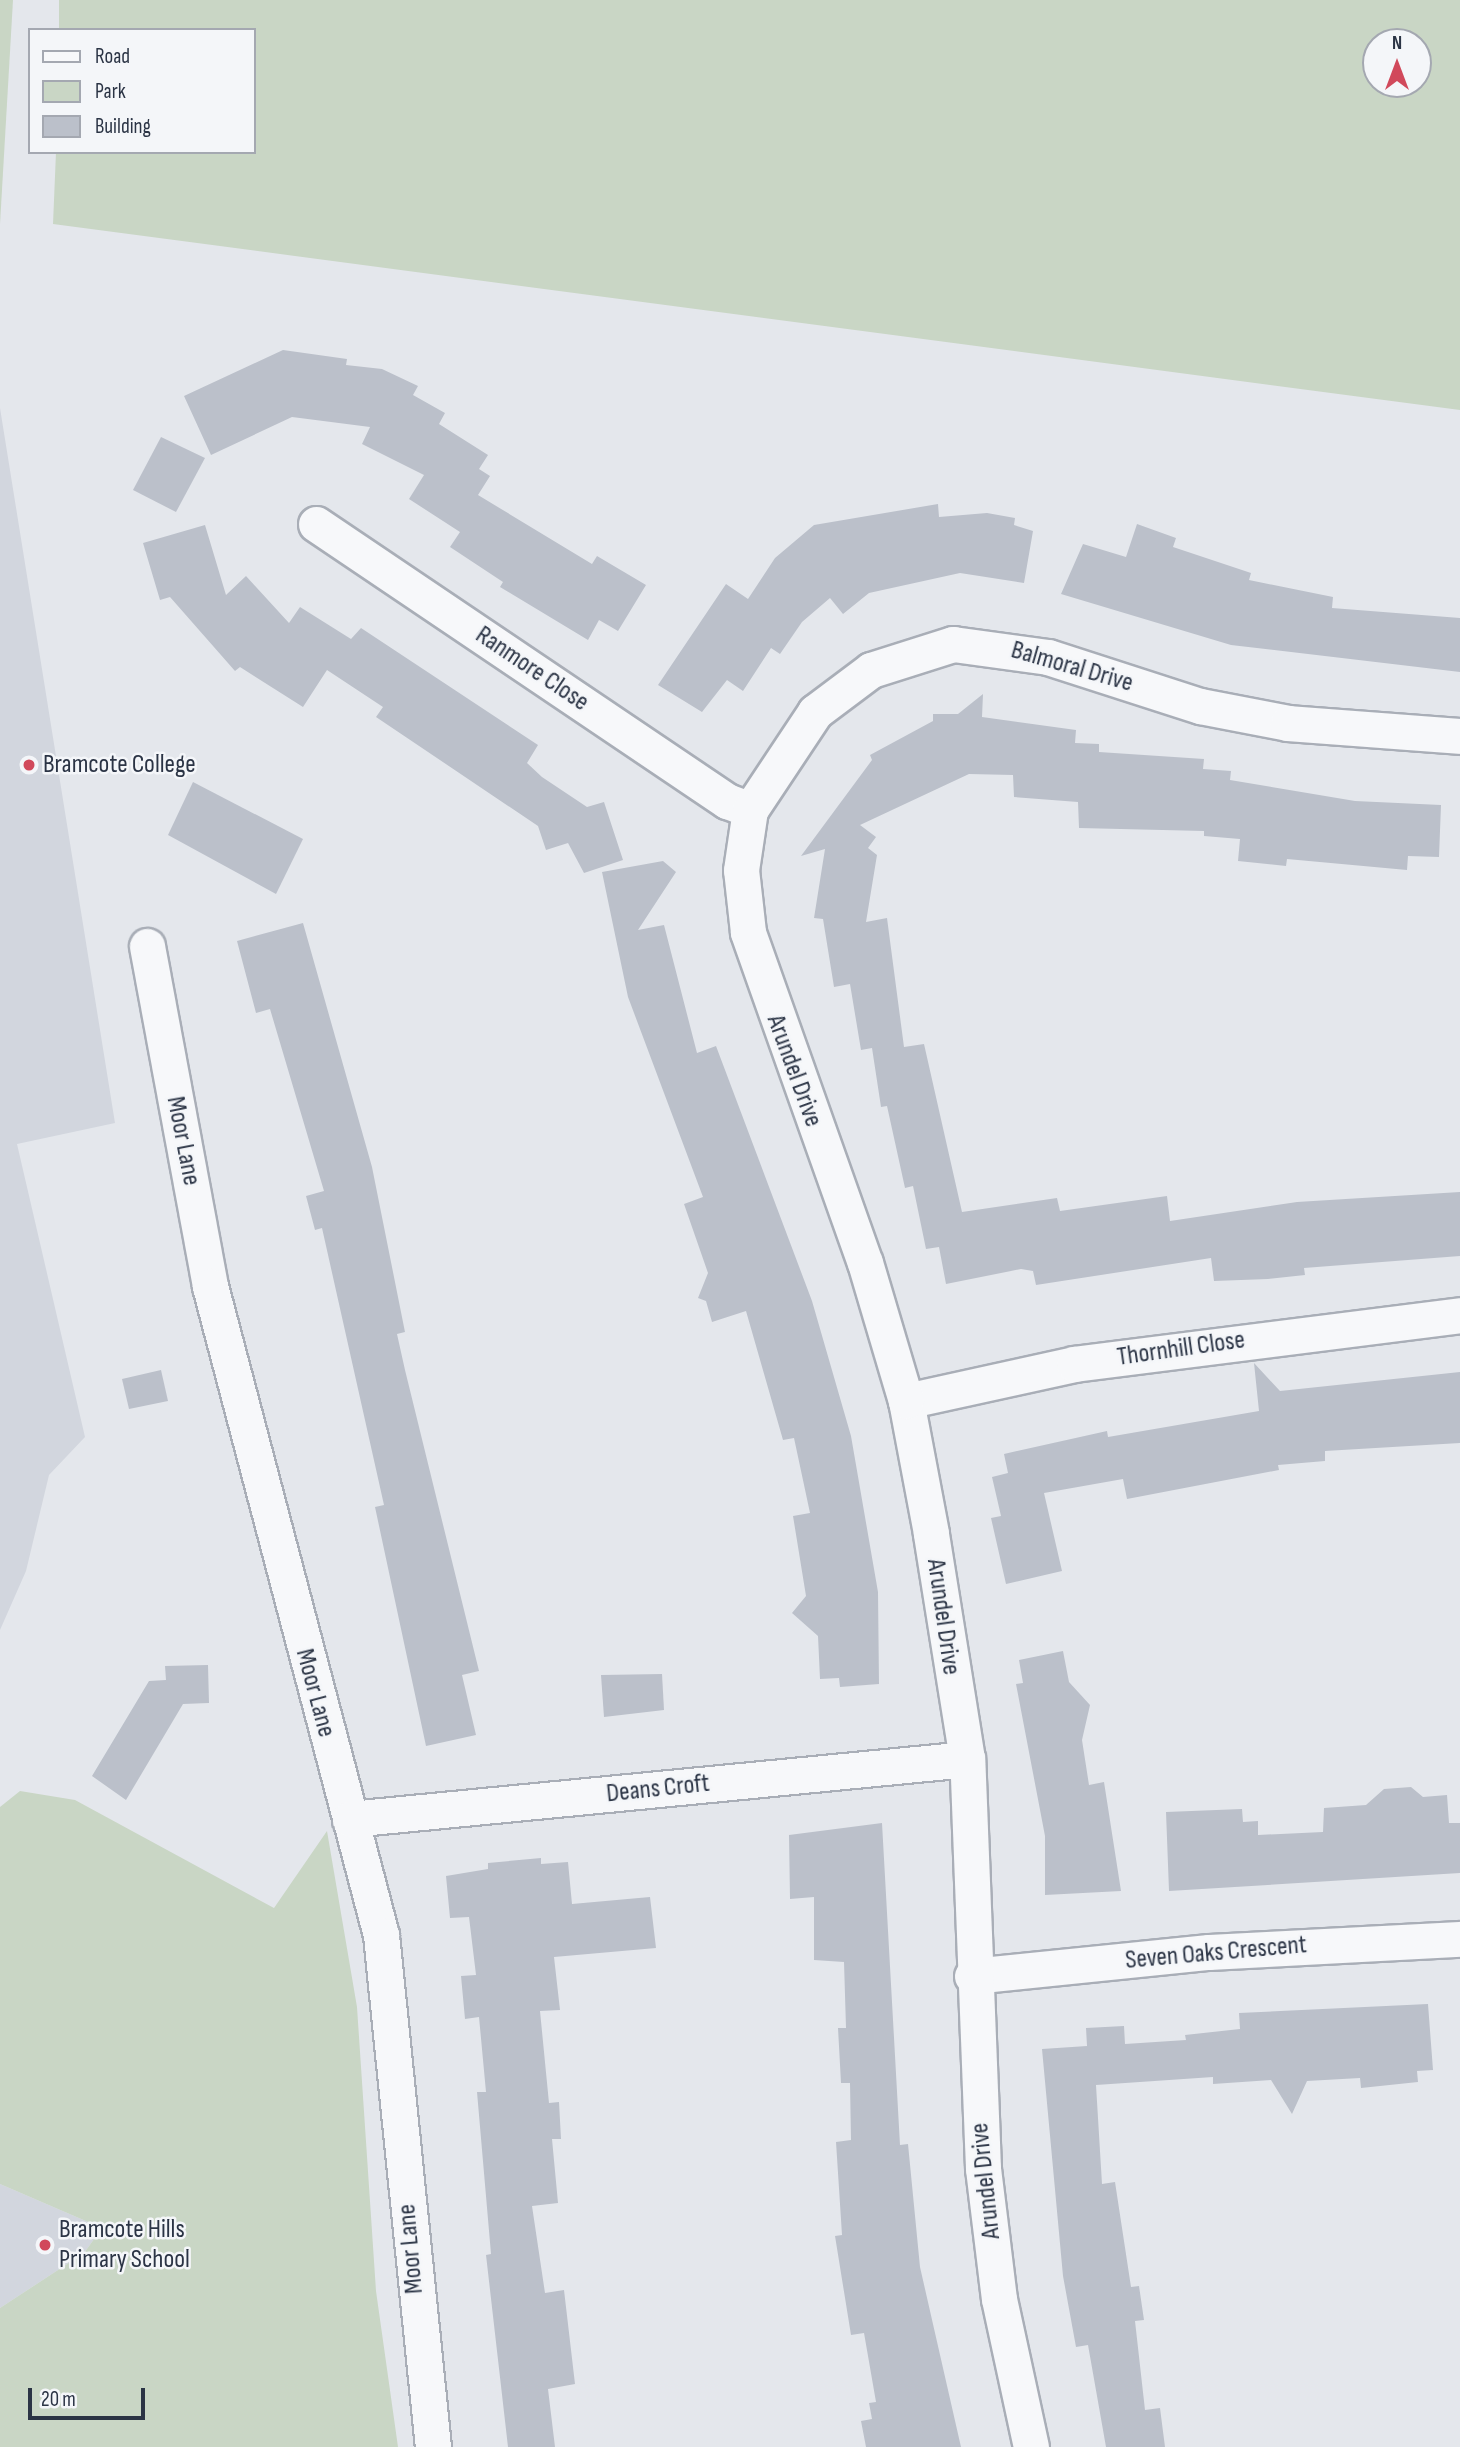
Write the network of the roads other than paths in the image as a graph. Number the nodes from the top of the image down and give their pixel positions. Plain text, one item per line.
1 (316, 524) dead end
2 (1460, 736) edge
3 (750, 810) junction
4 (147, 946) dead end
5 (1460, 1315) edge
6 (906, 1401) junction
7 (967, 1759) junction
8 (350, 1819) junction
9 (1460, 1939) edge
10 (972, 1976) junction
11 (433, 2447) edge
12 (1031, 2447) edge

1 - 3 street, Ranmore Close
2 - 3 street, Balmoral Drive
3 - 6 street, Arundel Drive
4 - 8 street, Moor Lane
5 - 6 street, Thornhill Close
6 - 7 street, Arundel Drive
7 - 8 street, Deans Croft
7 - 10 street, Arundel Drive
8 - 11 street, Moor Lane
9 - 10 street, Seven Oaks Crescent
10 - 12 street, Arundel Drive

